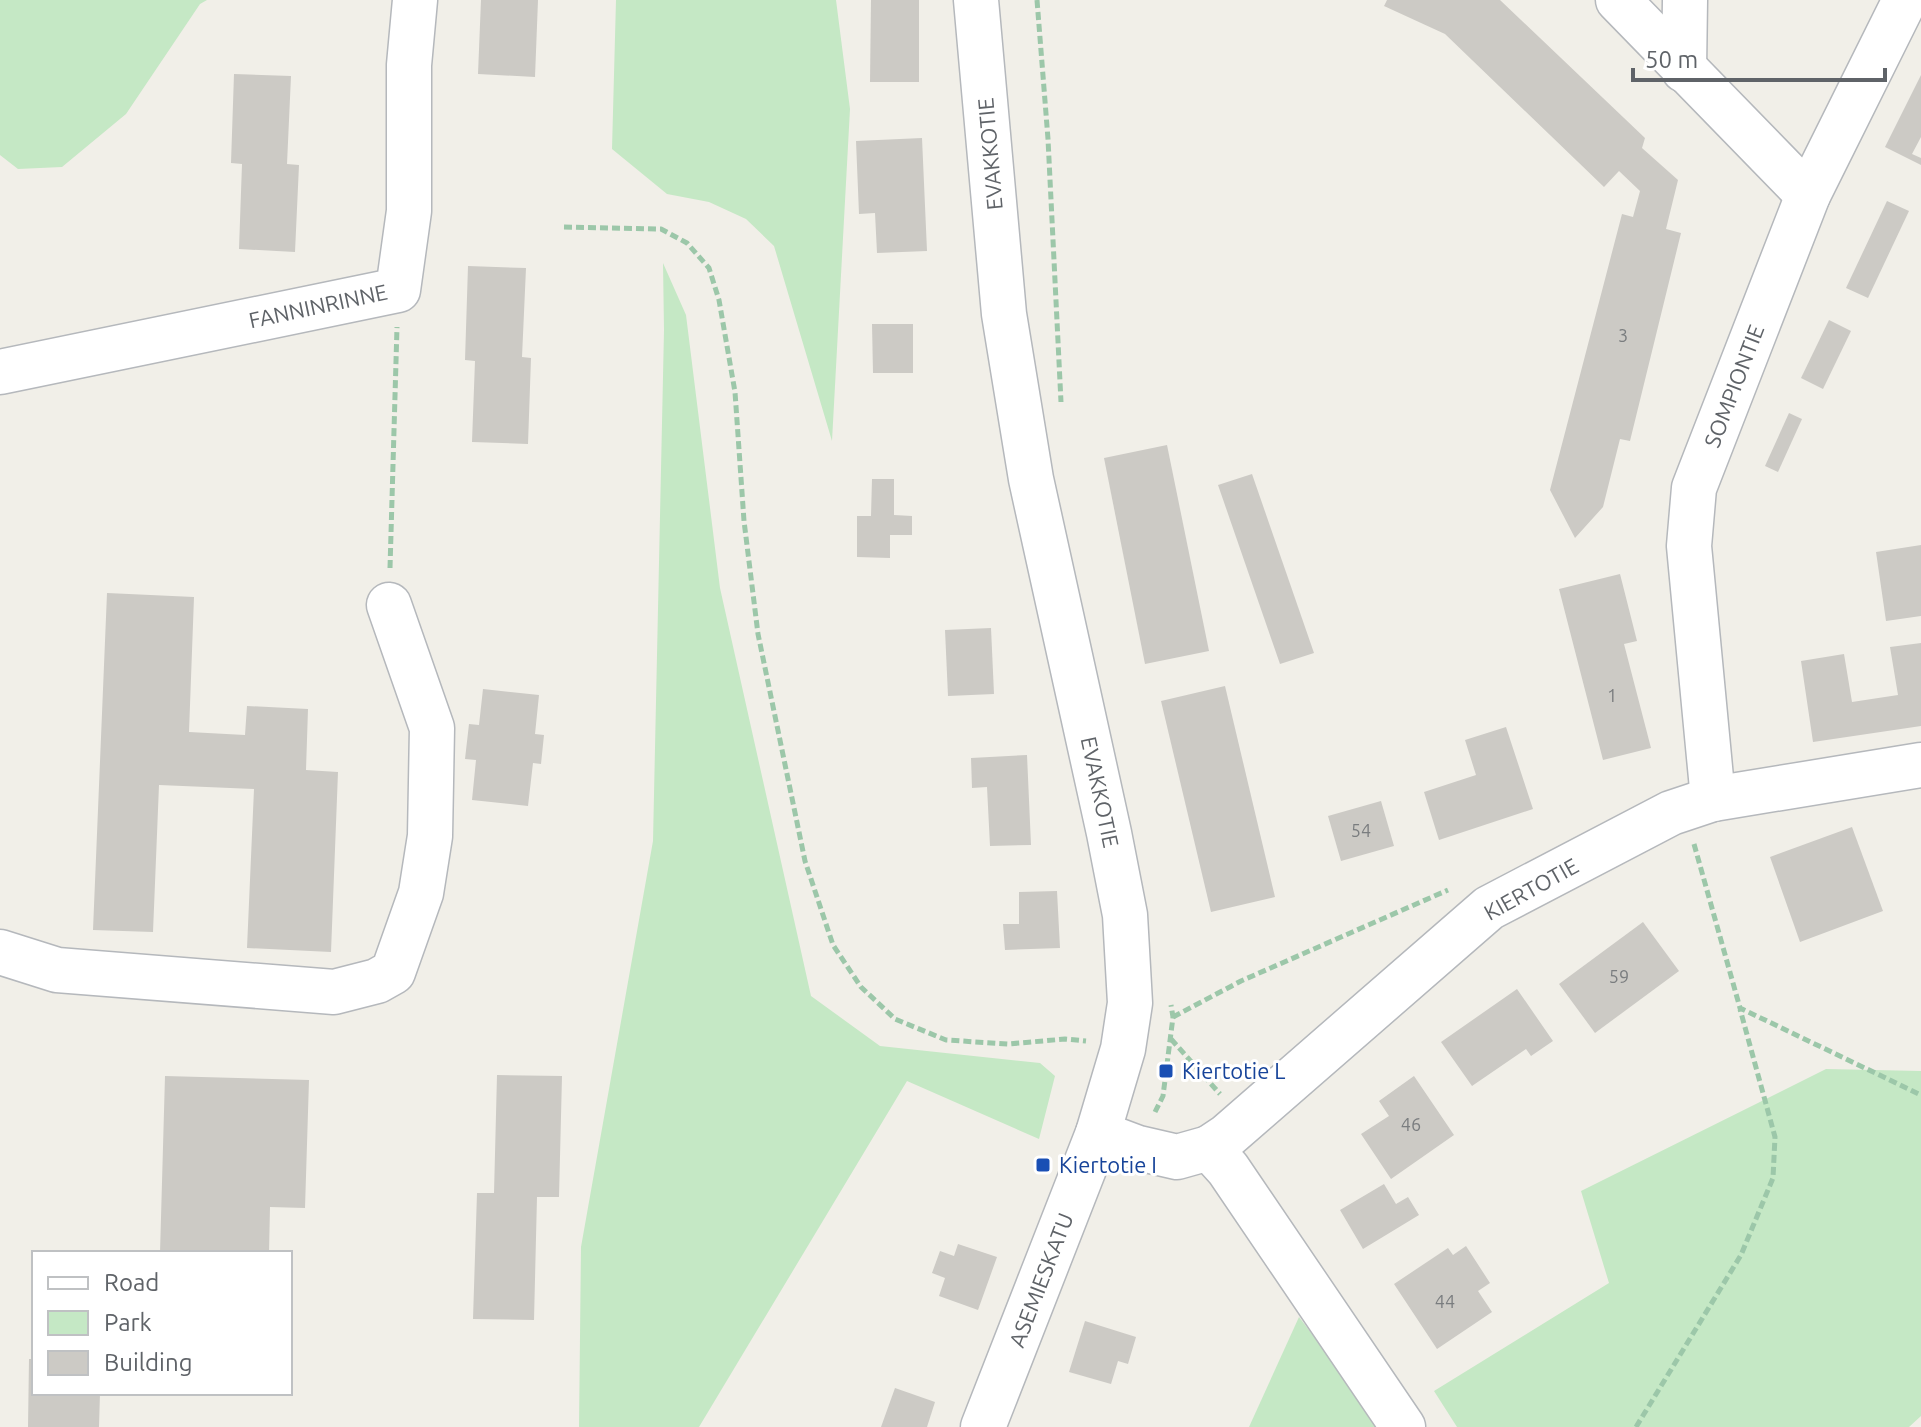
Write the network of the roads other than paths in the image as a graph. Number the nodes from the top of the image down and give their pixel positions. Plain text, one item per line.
1 (415, 0) edge
2 (976, 0) edge
3 (1618, 0) edge
4 (1685, 0) edge
5 (1905, 0) edge
6 (1684, 70) junction
7 (1808, 195) junction
8 (0, 372) edge
9 (389, 605) road end
10 (1921, 765) edge
11 (1699, 804) junction
12 (0, 952) edge
13 (1098, 1133) junction
14 (1209, 1148) junction
15 (983, 1427) edge
16 (1403, 1427) edge

1 - 8 street, FANNINRINNE
2 - 13 street, EVAKKOTIE
3 - 6 street
4 - 6 street
5 - 7 street, SOMPIONTIE
6 - 7 street
7 - 11 street, SOMPIONTIE
9 - 12 street
10 - 11 street, KIERTOTIE
11 - 14 street, KIERTOTIE
13 - 14 street
13 - 15 street, ASEMIESKATU
14 - 16 street

